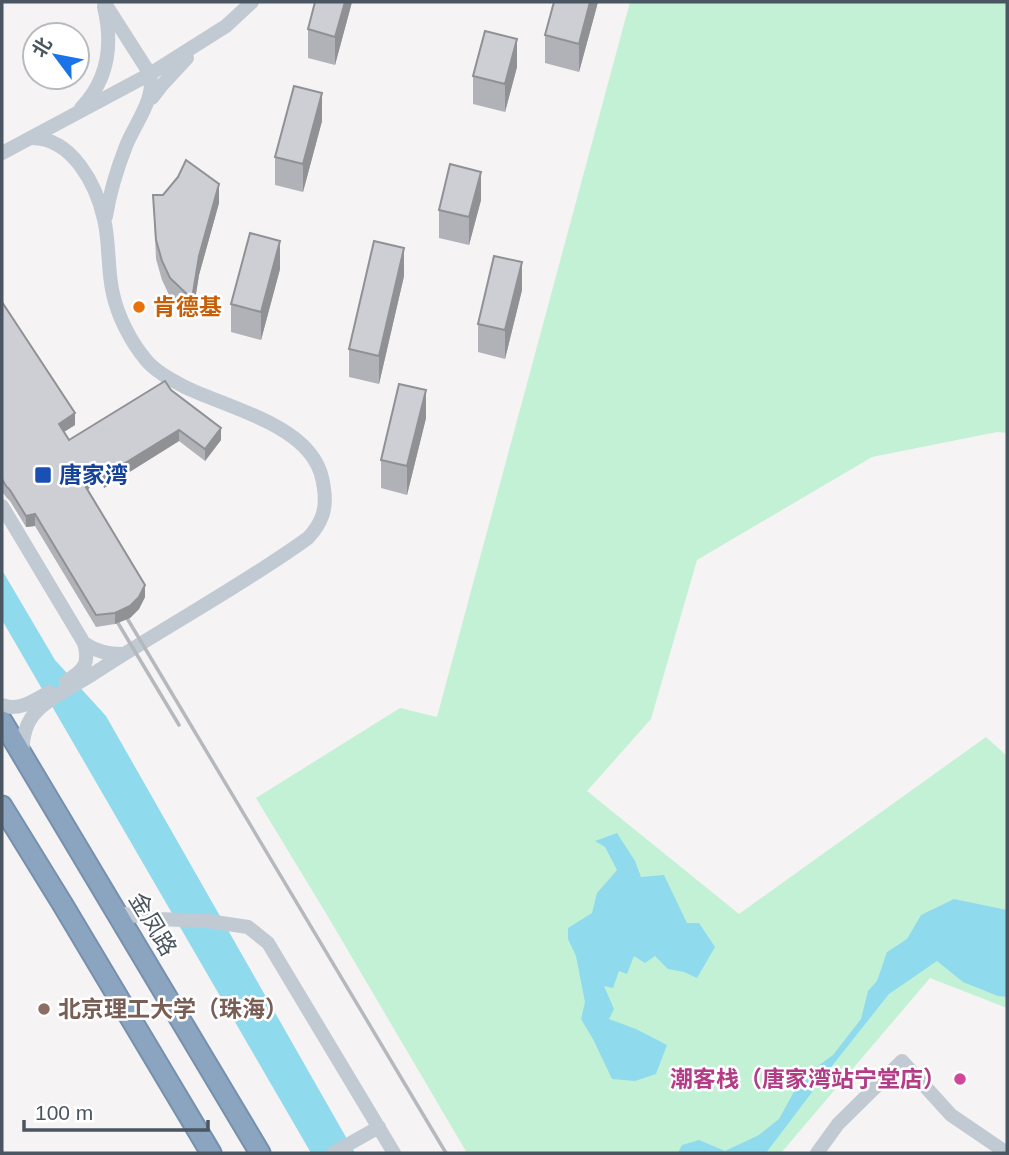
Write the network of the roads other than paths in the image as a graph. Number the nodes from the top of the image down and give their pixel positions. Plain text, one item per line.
1 (104, 2) edge
2 (252, 2) edge
3 (208, 38) junction
4 (150, 74) junction
5 (143, 111) junction
6 (73, 115) junction
7 (32, 138) junction
8 (2, 153) edge
9 (105, 221) junction
10 (2, 506) edge
11 (84, 643) junction
12 (125, 654) junction
13 (83, 676) junction
14 (43, 699) junction
15 (2, 705) edge
16 (2, 721) edge
17 (22, 754) junction
18 (2, 806) edge
19 (118, 914) junction
20 (379, 1127) junction
21 (211, 1153) edge
22 (260, 1153) edge
23 (333, 1153) edge
24 (394, 1153) edge
25 (817, 1153) edge
26 (1007, 1153) edge

1 - 4 street
1 - 6 street
2 - 3 street
3 - 4 street
3 - 5 street
4 - 5 street
4 - 6 street
5 - 9 street
6 - 7 street
7 - 8 street
7 - 9 street
9 - 12 street
10 - 11 street
11 - 12 street
11 - 13 street
12 - 13 street
13 - 14 street
14 - 15 street
14 - 17 street
16 - 17 highway, 金凤路
17 - 19 highway, 金凤路
18 - 21 highway
19 - 20 street
19 - 22 highway, 金凤路
20 - 23 street
20 - 24 street
25 - 26 street

